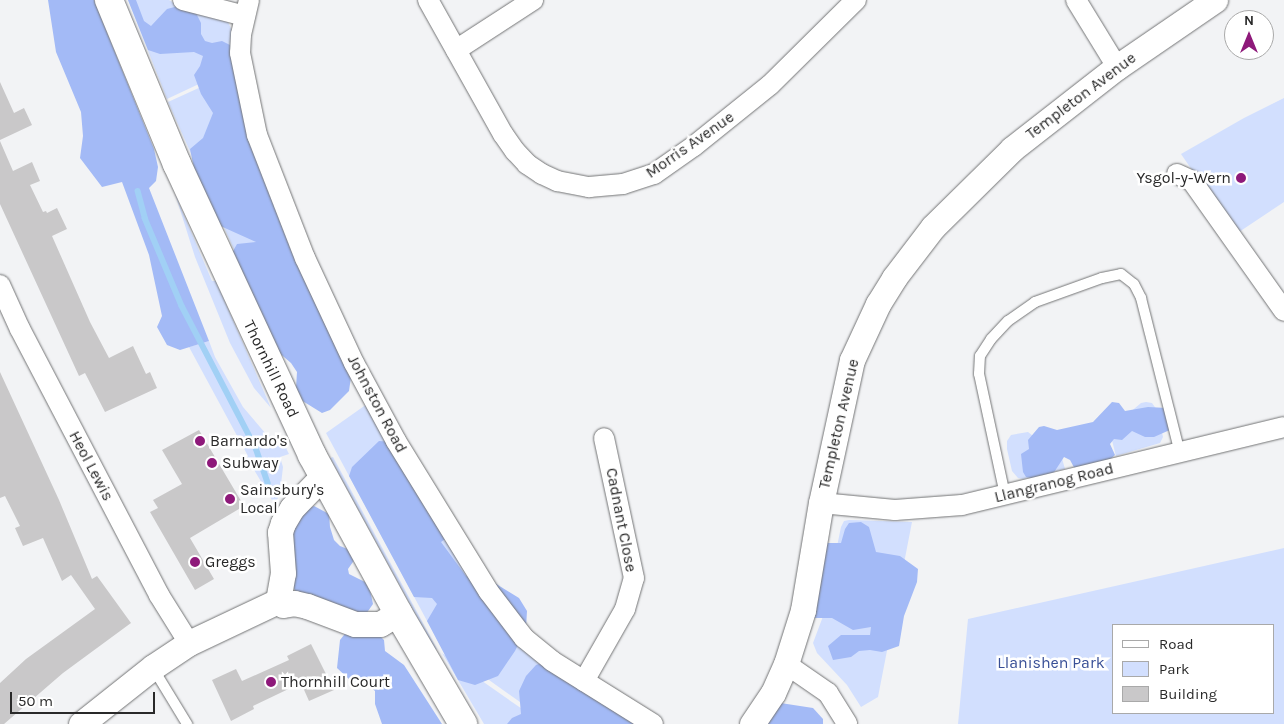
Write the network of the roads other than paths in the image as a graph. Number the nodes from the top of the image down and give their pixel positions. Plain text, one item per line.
1 (109, 0) edge
2 (183, 0) edge
3 (428, 0) edge
4 (532, 0) edge
5 (856, 0) edge
6 (1076, 0) edge
7 (1216, 0) edge
8 (247, 8) edge
9 (456, 50) junction
10 (1117, 67) junction
11 (1177, 174) dead end
12 (0, 285) edge
13 (1284, 311) edge
14 (1284, 427) edge
15 (604, 438) dead end
16 (1180, 452) junction
17 (323, 476) junction
18 (1005, 496) junction
19 (821, 503) junction
20 (278, 601) junction
21 (398, 613) junction
22 (189, 643) junction
23 (786, 664) junction
24 (153, 667) junction
25 (584, 681) junction
26 (81, 724) edge
27 (187, 724) edge
28 (463, 724) edge
29 (653, 724) edge
30 (752, 724) edge
31 (847, 724) edge

1 - 17 main road, Thornhill Road
2 - 8 street
3 - 9 street, Morris Avenue
4 - 9 street
5 - 9 street, Morris Avenue
6 - 10 street
7 - 10 street, Templeton Avenue
8 - 25 street, Johnston Road
10 - 19 street, Templeton Avenue
11 - 13 street
12 - 22 street, Heol Lewis
14 - 16 street, Llangranog Road
15 - 25 street, Cadnant Close
16 - 18 street, Llangranog Road
16 - 18 lane
17 - 20 street
17 - 21 main road, Thornhill Road
18 - 19 street, Llangranog Road
19 - 23 street, Templeton Avenue
20 - 21 street
20 - 22 street
21 - 28 main road, Thornhill Road
22 - 24 street
23 - 30 street, Templeton Avenue
23 - 31 street
24 - 26 street
24 - 27 lane
25 - 29 street, Johnston Road

